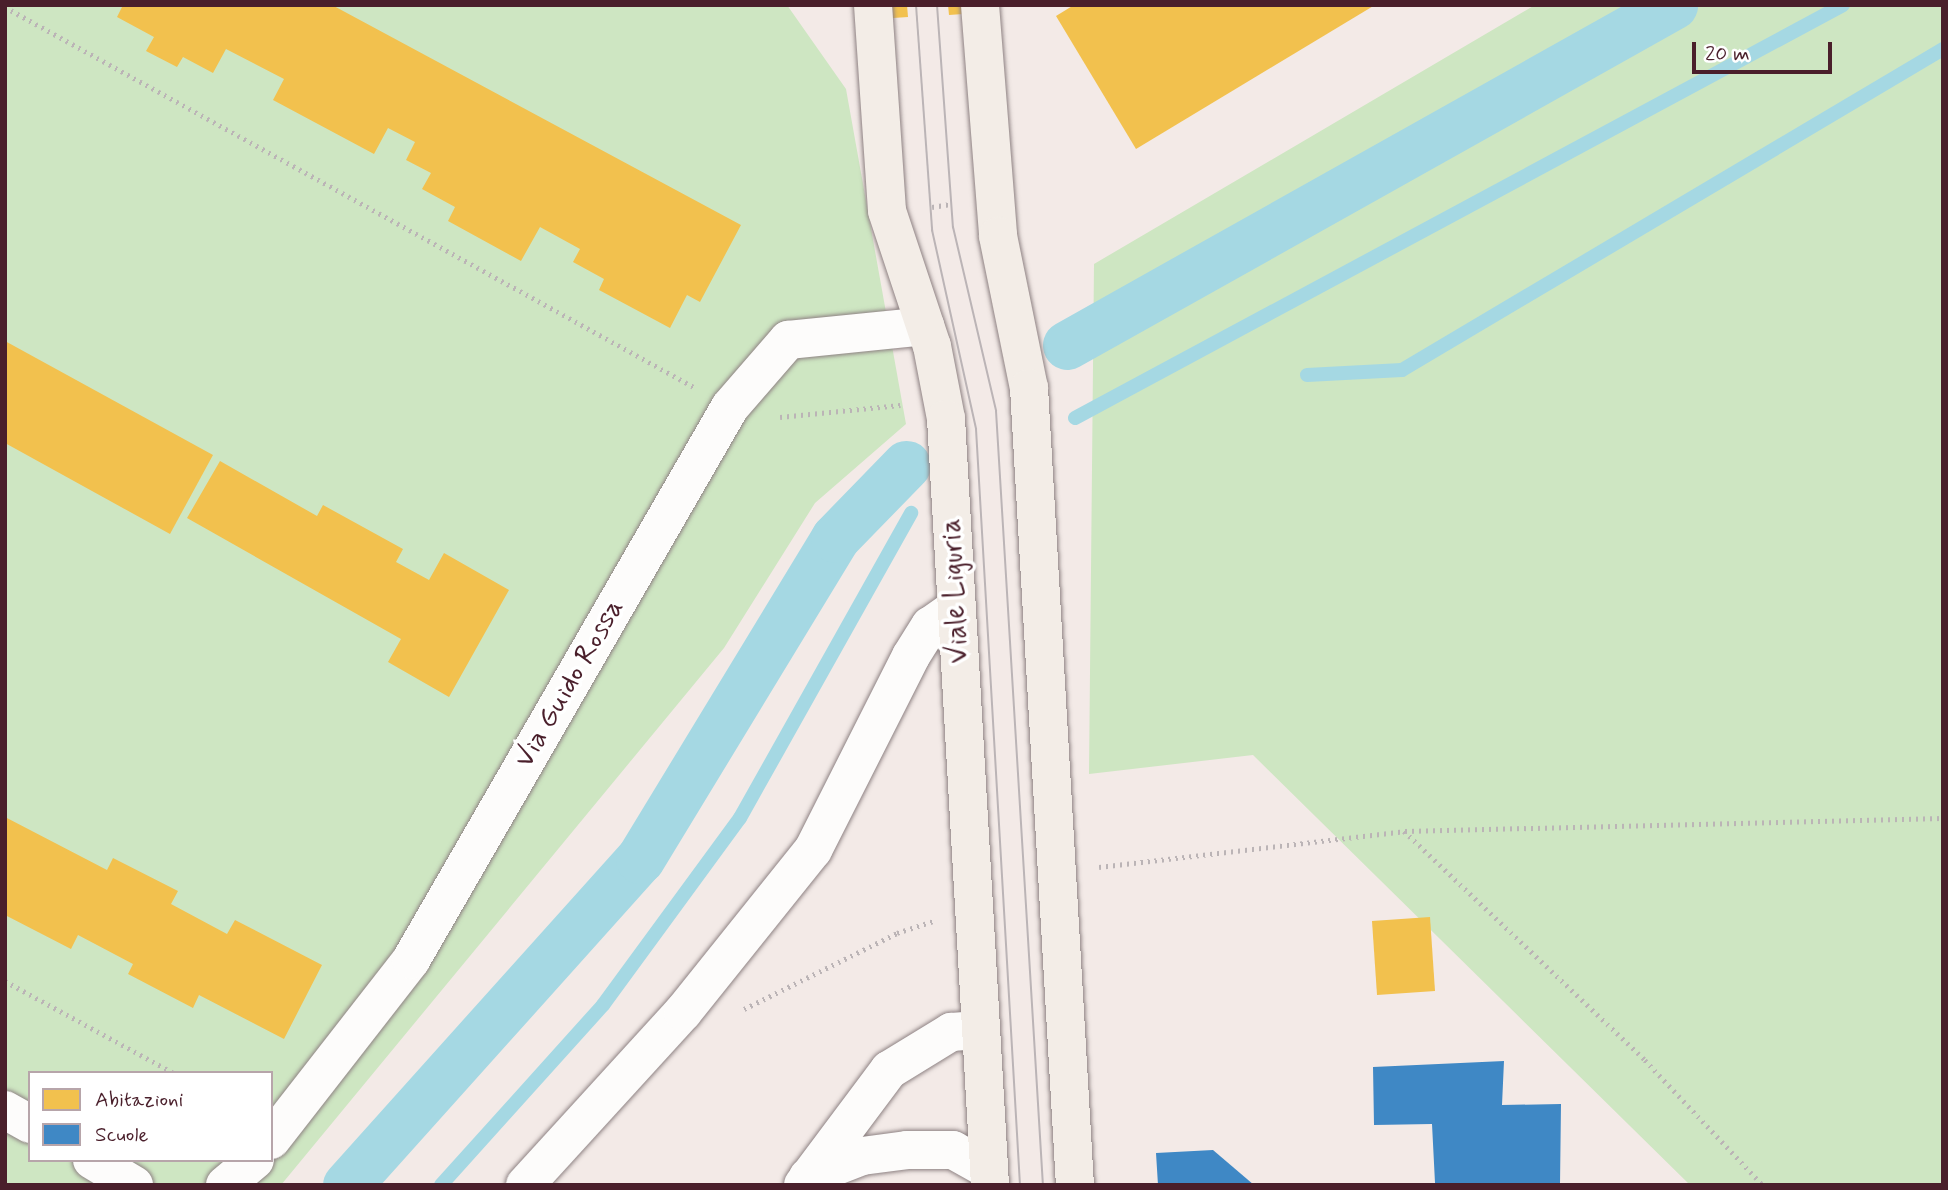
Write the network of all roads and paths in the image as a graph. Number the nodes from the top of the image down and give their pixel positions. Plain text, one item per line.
1 (979, 5) edge
2 (5, 7) edge
3 (872, 11) edge
4 (959, 202) dead end
5 (922, 208) dead end
6 (925, 326) junction
7 (914, 403) dead end
8 (730, 407) junction
9 (957, 607) junction
10 (1943, 818) edge
11 (1404, 831) junction
12 (1058, 872) junction
13 (936, 920) dead end
14 (5, 981) edge
15 (738, 1012) dead end
16 (979, 1030) junction
17 (170, 1071) edge
18 (5, 1110) edge
19 (28, 1123) edge
20 (273, 1137) edge
21 (95, 1162) edge
22 (253, 1162) edge
23 (989, 1177) edge
24 (806, 1181) edge
25 (134, 1185) edge
26 (225, 1185) edge
27 (525, 1185) edge
28 (1075, 1185) edge
29 (1763, 1185) edge

1 - 12 main road
2 - 8 path
3 - 6 main road, Viale Liguria
4 - 5 path
6 - 8 street, Via Guido Rossa
6 - 9 main road, Viale Liguria
7 - 8 path
8 - 20 street, Via Guido Rossa
9 - 16 main road, Viale Liguria
9 - 27 street
10 - 11 path
11 - 12 path
11 - 29 path
12 - 28 main road
13 - 15 path
14 - 17 path
16 - 23 main road, Viale Liguria
16 - 24 street
18 - 19 street
21 - 25 street
22 - 26 street
23 - 24 street

